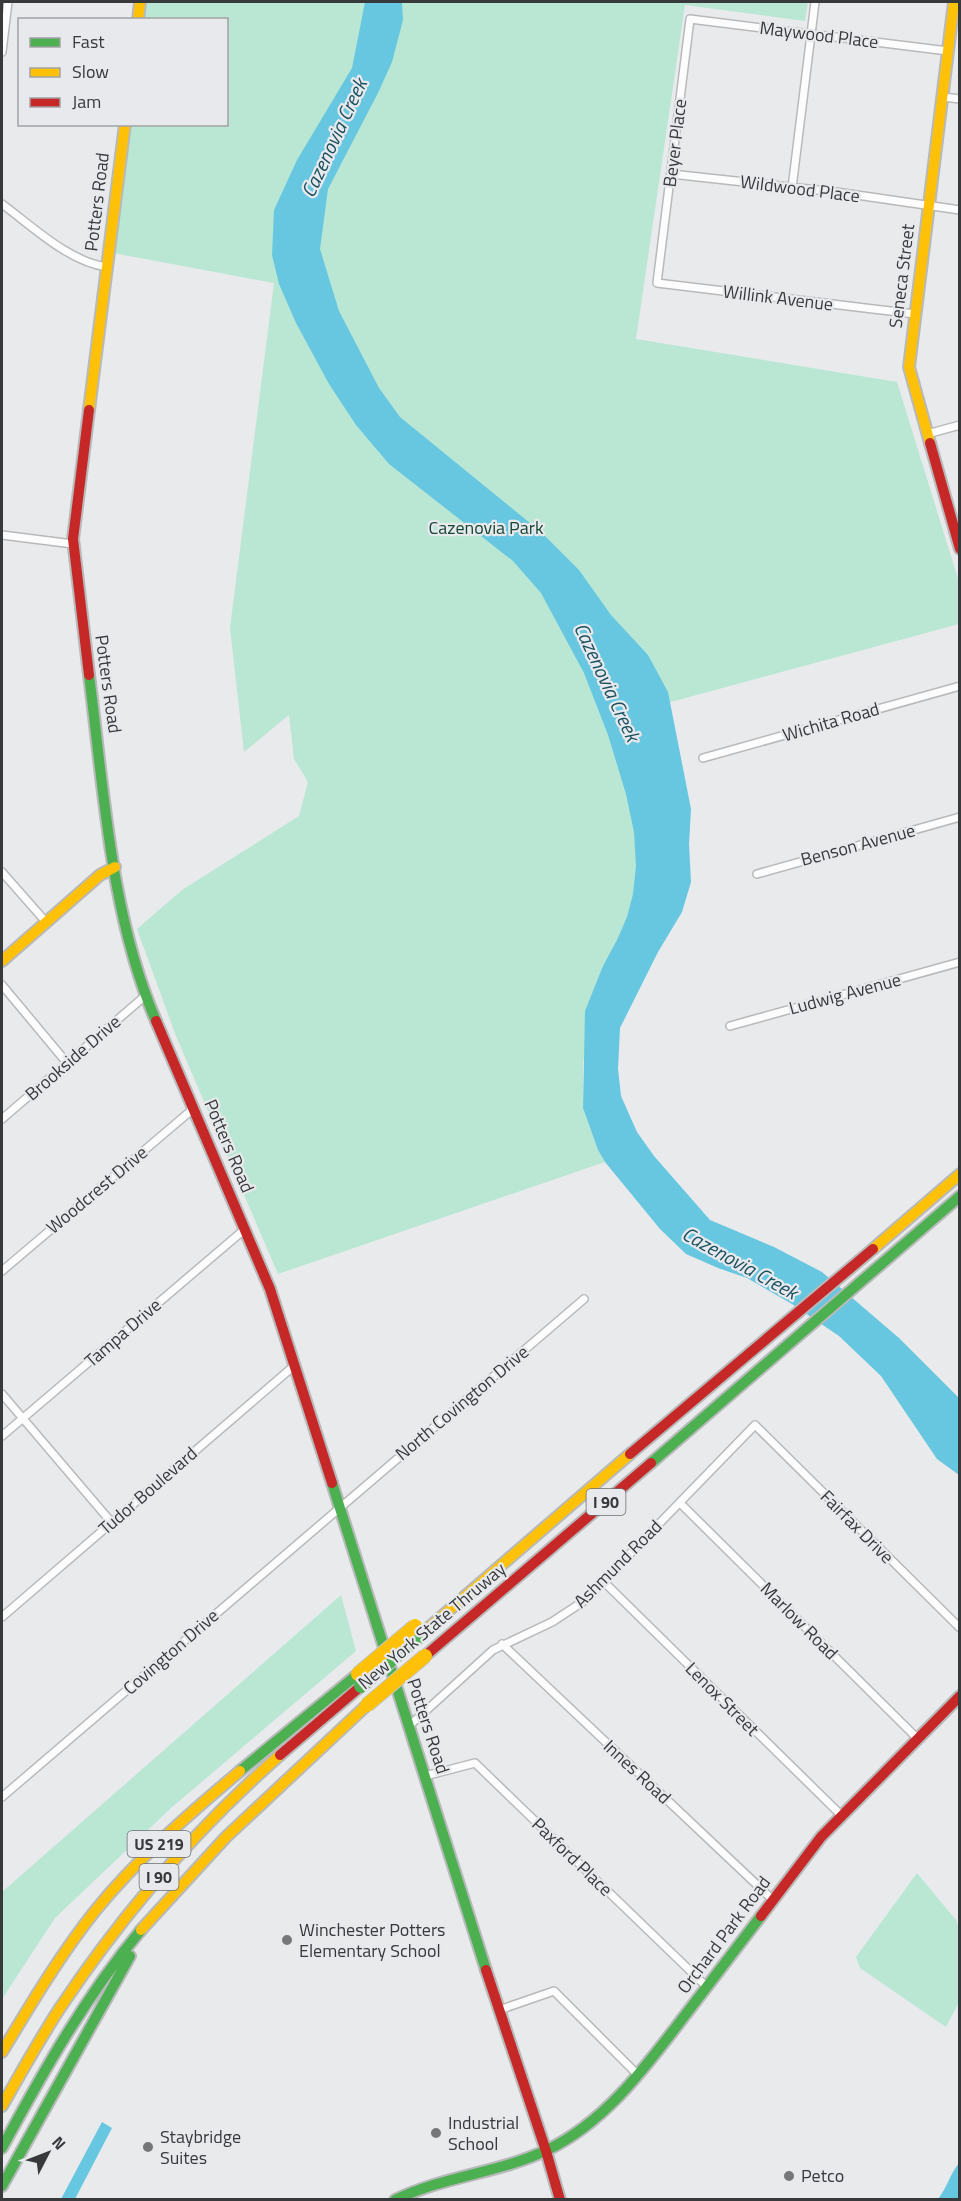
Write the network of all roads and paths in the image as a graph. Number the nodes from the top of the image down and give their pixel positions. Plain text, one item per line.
1 (6, 2) edge
2 (140, 2) edge
3 (815, 2) edge
4 (954, 2) edge
5 (138, 18) edge
6 (690, 19) joint
7 (812, 33) junction
8 (948, 51) junction
9 (2, 52) edge
10 (943, 97) junction
11 (960, 99) edge
12 (126, 126) edge
13 (671, 174) junction
14 (792, 188) junction
15 (2, 204) edge
16 (929, 205) junction
17 (960, 210) edge
18 (659, 266) joint
19 (107, 267) junction
20 (915, 315) junction
21 (960, 425) edge
22 (927, 434) junction
23 (2, 536) edge
24 (73, 544) junction
25 (960, 549) edge
26 (960, 686) edge
27 (703, 758) dead end
28 (960, 817) edge
29 (115, 867) junction
30 (2, 872) edge
31 (757, 874) dead end
32 (46, 922) junction
33 (2, 961) edge
34 (960, 963) edge
35 (2, 985) edge
36 (145, 996) junction
37 (730, 1026) dead end
38 (67, 1063) junction
39 (193, 1109) junction
40 (2, 1119) edge
41 (960, 1174) edge
42 (960, 1196) edge
43 (245, 1229) junction
44 (2, 1272) edge
45 (584, 1299) dead end
46 (294, 1365) junction
47 (2, 1394) edge
48 (23, 1418) junction
49 (755, 1425) joint
50 (2, 1436) edge
51 (680, 1503) junction
52 (339, 1506) junction
53 (112, 1523) junction
54 (528, 1538) joint
55 (603, 1581) junction
56 (2, 1617) edge
57 (960, 1628) edge
58 (502, 1644) junction
59 (360, 1680) junction
60 (960, 1696) edge
61 (409, 1726) junction
62 (918, 1739) junction
63 (425, 1776) junction
64 (2, 1797) edge
65 (842, 1816) junction
66 (772, 1900) junction
67 (162, 1903) junction
68 (707, 1987) junction
69 (499, 2010) junction
70 (2, 2052) edge
71 (639, 2076) junction
72 (2, 2106) edge
73 (2, 2148) edge
74 (546, 2151) junction
75 (2, 2186) edge
76 (395, 2199) edge
77 (560, 2199) edge

1 - 9 street
2 - 5 main road
3 - 7 street
4 - 8 main road, Seneca Street
6 - 7 street, Maywood Place
6 - 13 street, Beyer Place
7 - 8 street, Maywood Place
7 - 14 street
8 - 10 main road, Seneca Street
10 - 11 street
10 - 16 main road, Seneca Street
12 - 19 main road, Potters Road
13 - 14 street, Wildwood Place
13 - 18 street, Beyer Place
14 - 16 street, Wildwood Place
15 - 19 street
16 - 17 street, Wildwood Place
16 - 20 main road, Seneca Street
18 - 20 street, Willink Avenue
19 - 24 main road, Potters Road
20 - 22 main road, Seneca Street
21 - 22 street
22 - 25 main road, Seneca Street
23 - 24 street
24 - 29 main road, Potters Road
26 - 27 street, Wichita Road
28 - 31 street, Benson Avenue
29 - 32 main road
29 - 36 main road, Potters Road
30 - 32 street
32 - 33 main road
34 - 37 street, Ludwig Avenue
35 - 38 street
36 - 38 street, Brookside Drive
36 - 39 main road, Potters Road
38 - 40 street, Brookside Drive
39 - 43 main road, Potters Road
39 - 44 street, Woodcrest Drive
41 - 54 main road, I 90
42 - 67 main road, New York State Thruway / I 90, bridge
43 - 46 main road, Potters Road
43 - 48 street, Tampa Drive
45 - 52 street, North Covington Drive
46 - 52 main road, Potters Road
46 - 53 street, Tudor Boulevard
47 - 48 street
48 - 50 street, Tampa Drive
48 - 53 street
49 - 51 street, Ashmund Road
49 - 57 street, Fairfax Drive
51 - 55 street, Ashmund Road
51 - 62 street, Marlow Road
52 - 61 main road, Potters Road
52 - 64 street, Covington Drive
53 - 56 street, Tudor Boulevard
54 - 59 main road, US 219, bridge
55 - 58 street, Ashmund Road
55 - 65 street, Lenox Street
58 - 61 street, Ashmund Road
58 - 66 street, Innes Road
59 - 70 main road, US 219
59 - 72 main road, New York State Thruway / I 90
60 - 62 main road, Orchard Park Road
61 - 63 main road, Potters Road
62 - 65 main road, Orchard Park Road
63 - 68 street, Paxford Place
63 - 69 main road, Potters Road
65 - 66 main road, Orchard Park Road
66 - 68 main road, Orchard Park Road
67 - 73 main road, New York State Thruway / I 90
67 - 75 main road
68 - 71 main road, Orchard Park Road
69 - 71 street
69 - 74 main road, Potters Road
71 - 74 main road, Orchard Park Road
74 - 76 main road, Orchard Park Road
74 - 77 main road

